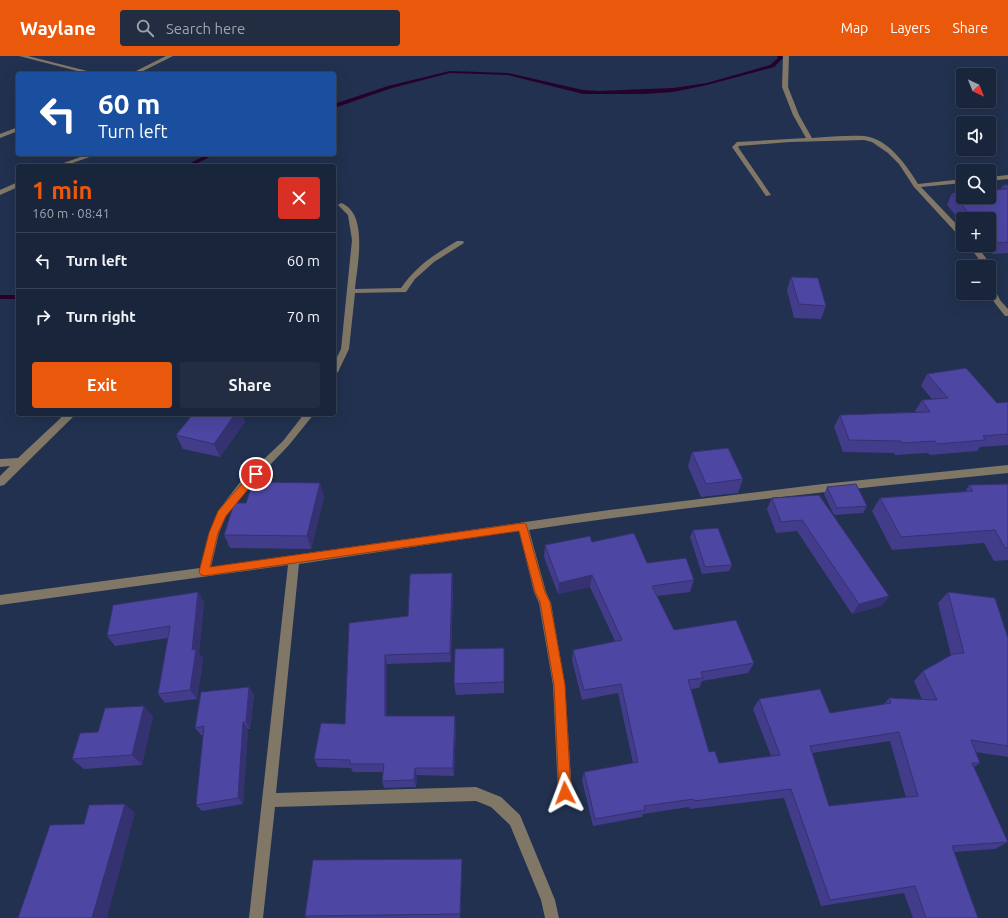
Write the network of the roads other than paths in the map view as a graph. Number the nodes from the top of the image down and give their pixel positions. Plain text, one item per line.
1 (22, 56) edge
2 (170, 56) edge
3 (786, 56) edge
4 (88, 72) edge
5 (137, 72) edge
6 (16, 130) edge
7 (0, 136) edge
8 (810, 140) junction
9 (89, 156) edge
10 (64, 164) edge
11 (1008, 178) edge
12 (996, 179) edge
13 (956, 182) edge
14 (16, 185) edge
15 (916, 186) junction
16 (0, 193) edge
17 (768, 195) dead end
18 (341, 205) dead end
19 (956, 228) edge
20 (460, 243) dead end
21 (351, 291) junction
22 (996, 299) edge
23 (1008, 314) edge
24 (336, 368) edge
25 (69, 416) edge
26 (307, 416) edge
27 (20, 462) junction
28 (0, 463) edge
29 (1008, 469) edge
30 (0, 482) edge
31 (523, 526) junction
32 (294, 560) junction
33 (204, 572) junction
34 (0, 600) edge
35 (565, 793) dead end
36 (269, 800) junction
37 (256, 918) edge
38 (552, 918) edge

1 - 4 street
2 - 5 street
3 - 8 street
6 - 7 street
8 - 15 street
8 - 17 street
9 - 10 street
11 - 12 street
13 - 15 street
14 - 16 street
15 - 19 street
18 - 21 street
20 - 21 street
21 - 24 street
22 - 23 street
25 - 27 street
26 - 33 street
27 - 28 street
27 - 30 street
29 - 31 street
31 - 32 street
31 - 35 street
32 - 33 street
32 - 36 street
33 - 34 street
36 - 37 street
36 - 38 street

